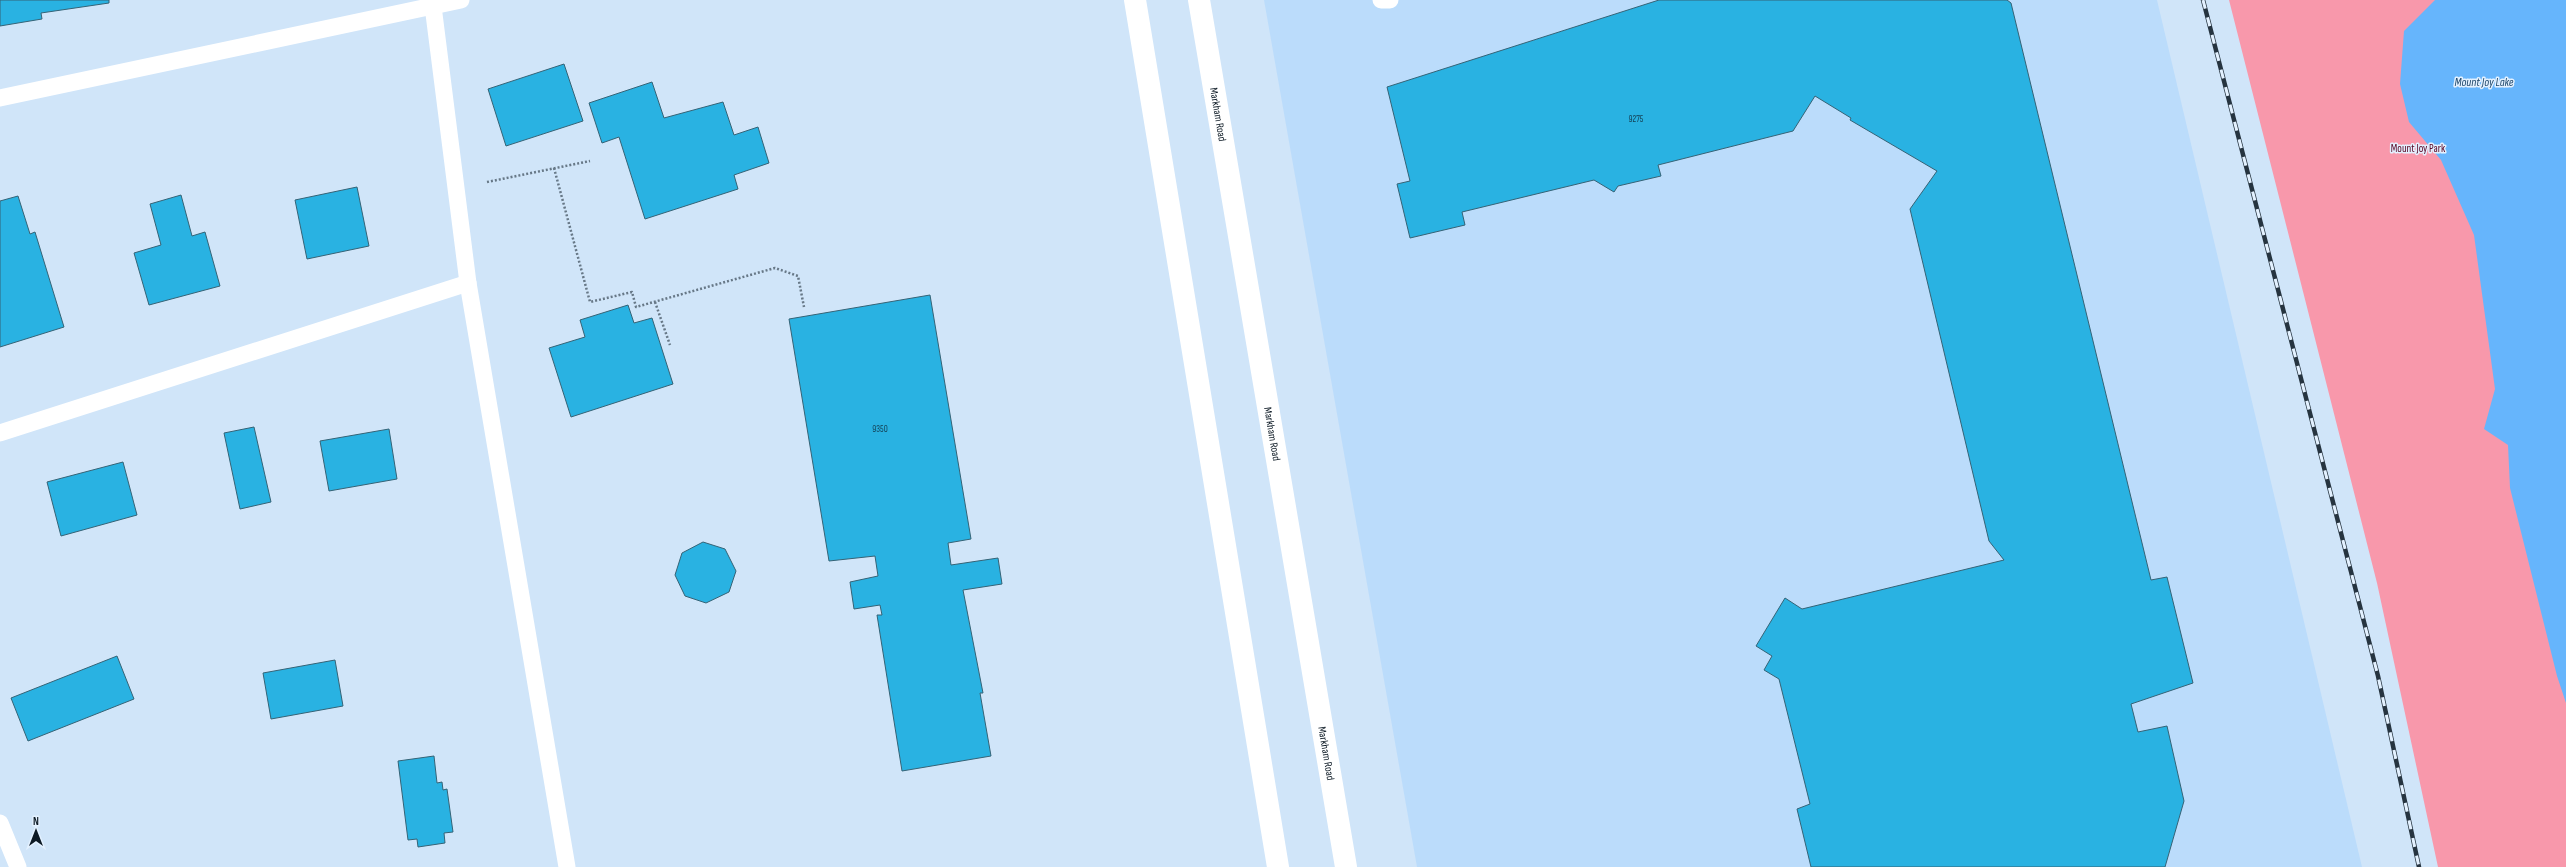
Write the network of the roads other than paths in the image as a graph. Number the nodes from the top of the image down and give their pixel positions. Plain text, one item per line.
1 (461, 0) edge
2 (1135, 0) edge
3 (1198, 0) edge
4 (1381, 0) edge
5 (1390, 0) edge
6 (433, 6) junction
7 (0, 98) edge
8 (468, 283) junction
9 (0, 433) edge
10 (0, 823) edge
11 (18, 867) edge
12 (567, 867) edge
13 (1278, 867) edge
14 (1346, 867) edge

1 - 6 lane
2 - 13 main road
3 - 14 main road, Markham Road
4 - 5 lane
6 - 7 lane
6 - 8 lane
8 - 9 lane
8 - 12 lane
10 - 11 lane

